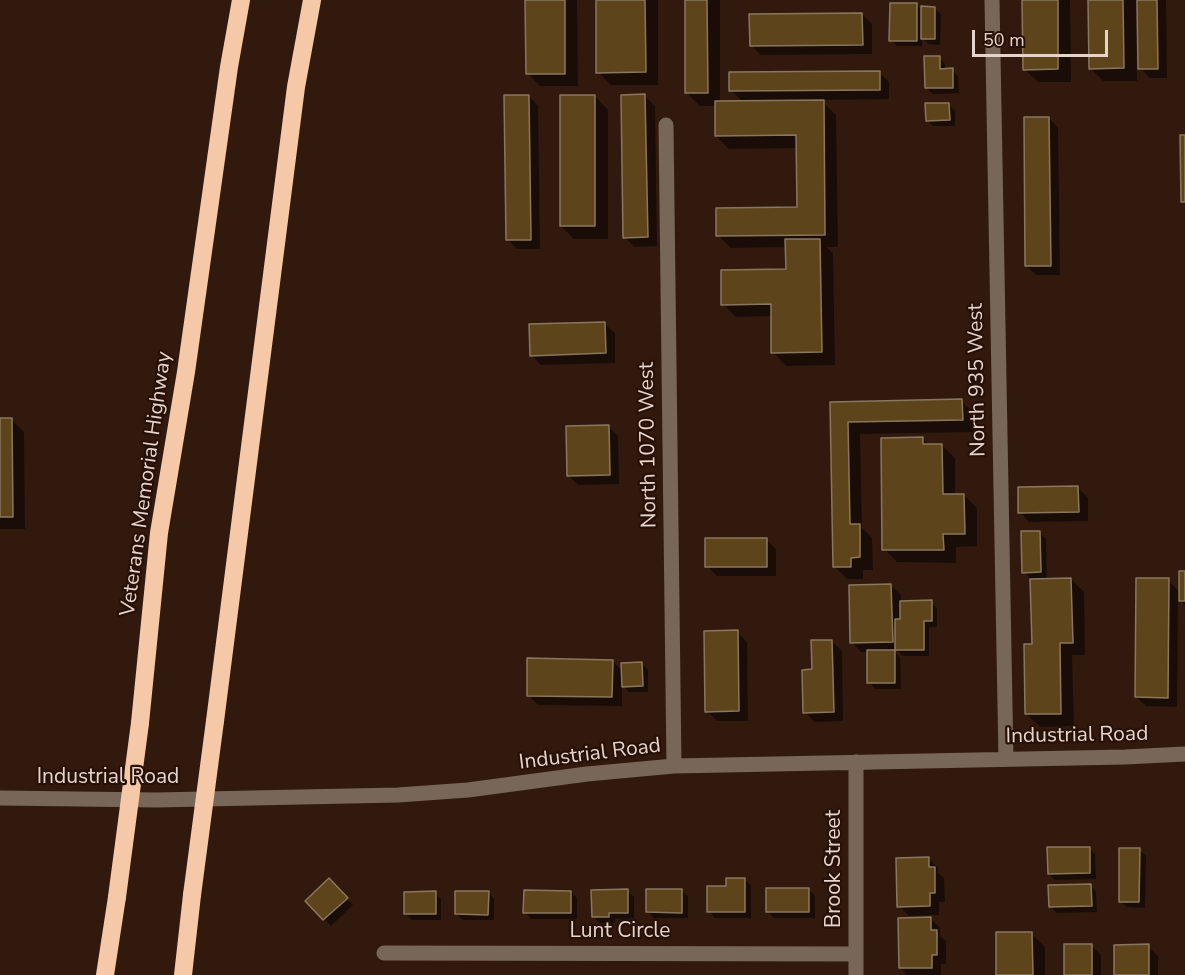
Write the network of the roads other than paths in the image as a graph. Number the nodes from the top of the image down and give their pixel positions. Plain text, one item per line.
1 (241, 0) edge
2 (312, 0) edge
3 (992, 0) edge
4 (666, 124) dead end
5 (1185, 754) edge
6 (1006, 759) junction
7 (856, 762) junction
8 (674, 766) junction
9 (0, 798) edge
10 (384, 953) dead end
11 (856, 954) junction
12 (105, 975) edge
13 (183, 975) edge
14 (856, 975) edge

1 - 12 highway, Veterans Memorial Highway, bridge
2 - 13 highway, bridge
3 - 6 street, North 935 West
4 - 8 street, North 1070 West
5 - 6 street, Industrial Road
6 - 7 street, Industrial Road
7 - 8 street, Industrial Road
7 - 11 street, Brook Street
8 - 9 street, Industrial Road
10 - 11 street, Lunt Circle
11 - 14 street, Brook Street

